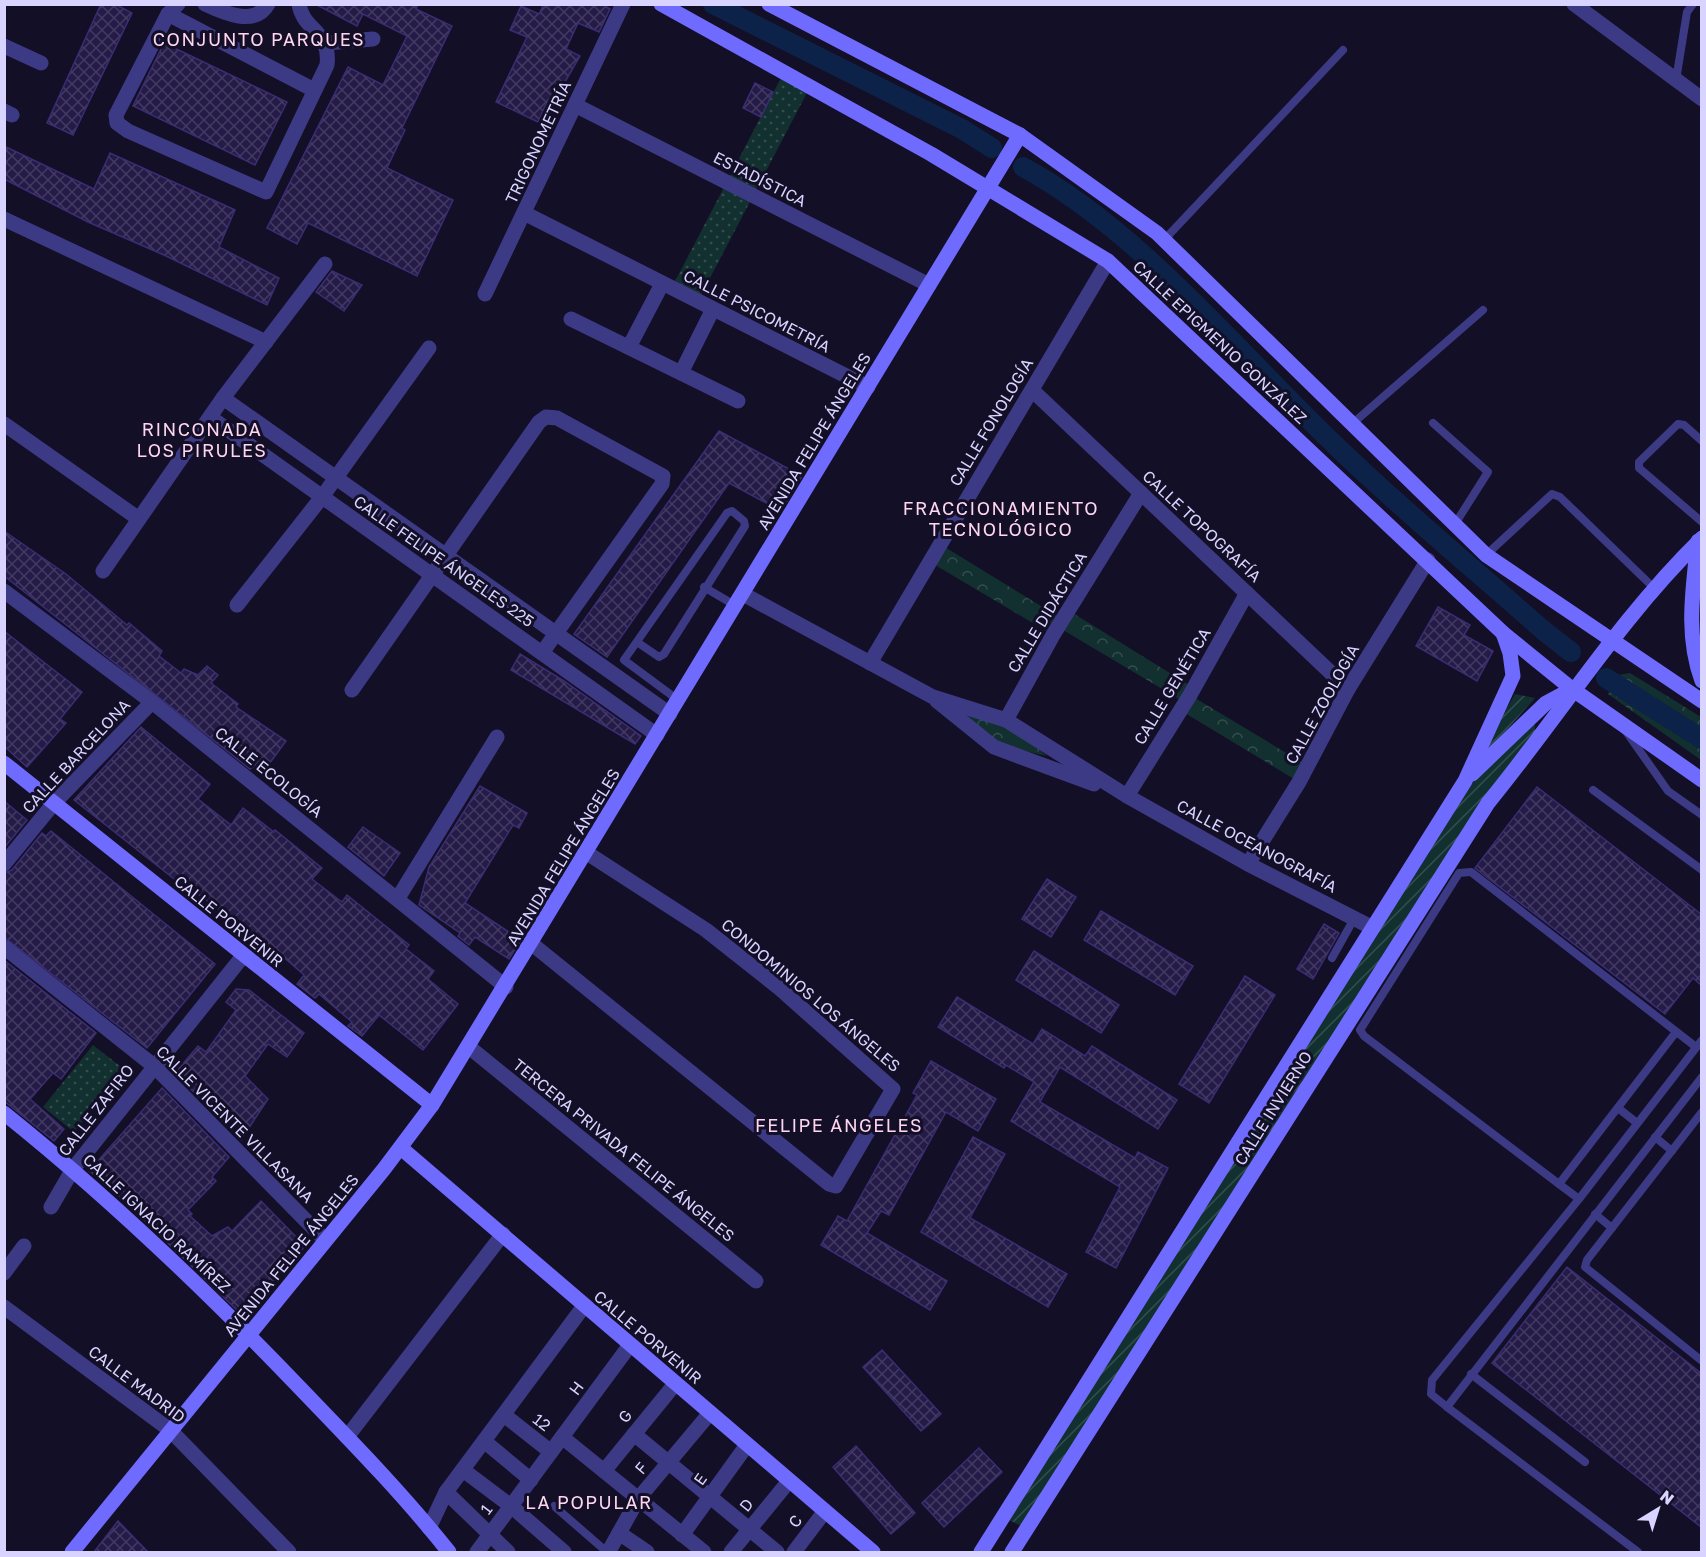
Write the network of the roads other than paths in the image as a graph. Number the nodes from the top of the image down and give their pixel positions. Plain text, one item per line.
1 (205, 4) edge
2 (268, 4) edge
3 (299, 4) edge
4 (623, 4) edge
5 (661, 4) edge
6 (769, 4) edge
7 (1574, 4) edge
8 (1694, 4) edge
9 (173, 9) edge
10 (373, 39) dead end
11 (326, 43) junction
12 (4, 46) edge
13 (1343, 50) dead end
14 (41, 63) dead end
15 (1676, 80) junction
16 (314, 90) junction
17 (1701, 99) edge
18 (575, 105) junction
19 (1020, 135) junction
20 (988, 187) junction
21 (524, 213) junction
22 (4, 219) edge
23 (1164, 240) junction
24 (1107, 261) junction
25 (325, 264) dead end
26 (662, 284) junction
27 (929, 285) junction
28 (485, 294) dead end
29 (713, 309) junction
30 (1483, 310) dead end
31 (571, 319) dead end
32 (266, 342) junction
33 (429, 348) dead end
34 (629, 348) junction
35 (681, 374) junction
36 (868, 387) junction
37 (1032, 390) junction
38 (223, 398) junction
39 (738, 401) dead end
40 (210, 417) junction
41 (1432, 423) dead end
42 (4, 424) edge
43 (1352, 424) junction
44 (1701, 441) edge
45 (335, 478) junction
46 (1141, 493) junction
47 (322, 496) junction
48 (139, 519) junction
49 (1701, 522) edge
50 (1455, 524) junction
51 (1700, 540) edge
52 (1486, 555) junction
53 (446, 556) junction
54 (1428, 560) junction
55 (103, 571) dead end
56 (433, 575) junction
57 (704, 587) junction
58 (1655, 590) junction
59 (4, 591) edge
60 (1247, 593) junction
61 (739, 600) junction
62 (237, 605) dead end
63 (1503, 633) junction
64 (556, 634) junction
65 (637, 642) junction
66 (1607, 643) junction
67 (542, 653) junction
68 (870, 663) junction
69 (1701, 681) edge
70 (1575, 686) junction
71 (1348, 689) junction
72 (352, 690) dead end
73 (933, 697) junction
74 (1701, 701) edge
75 (152, 702) junction
76 (674, 707) junction
77 (1006, 720) junction
78 (1621, 723) junction
79 (657, 735) junction
80 (497, 737) dead end
81 (4, 763) edge
82 (1701, 780) edge
83 (1465, 781) junction
84 (1593, 790) dead end
85 (1127, 796) junction
86 (54, 803) junction
87 (1701, 815) edge
88 (587, 853) junction
89 (4, 864) edge
90 (1248, 864) junction
91 (1701, 870) edge
92 (398, 898) junction
93 (1355, 917) junction
94 (1371, 927) junction
95 (532, 944) junction
96 (4, 947) edge
97 (243, 956) junction
98 (1332, 958) dead end
99 (506, 987) junction
100 (1676, 1032) junction
101 (1701, 1040) edge
102 (469, 1047) junction
103 (1696, 1047) junction
104 (154, 1066) junction
105 (1701, 1077) edge
106 (432, 1106) junction
107 (1618, 1108) junction
108 (1701, 1112) edge
109 (4, 1113) edge
110 (1637, 1123) junction
111 (1655, 1137) junction
112 (402, 1148) junction
113 (1672, 1150) junction
114 (74, 1169) junction
115 (1559, 1184) junction
116 (1579, 1199) junction
117 (51, 1207) dead end
118 (1595, 1214) junction
119 (1612, 1228) junction
120 (502, 1234) junction
121 (325, 1240) junction
122 (24, 1246) dead end
123 (4, 1273) edge
124 (756, 1281) dead end
125 (584, 1306) junction
126 (4, 1307) edge
127 (249, 1335) junction
128 (630, 1345) junction
129 (1701, 1360) edge
130 (1471, 1374) junction
131 (675, 1384) junction
132 (1447, 1407) junction
133 (710, 1413) junction
134 (504, 1415) junction
135 (170, 1430) junction
136 (634, 1434) junction
137 (347, 1437) junction
138 (562, 1437) junction
139 (484, 1441) junction
140 (747, 1445) junction
141 (551, 1452) junction
142 (669, 1462) junction
143 (1585, 1462) dead end
144 (463, 1470) junction
145 (604, 1470) junction
146 (789, 1481) junction
147 (528, 1484) junction
148 (446, 1492) junction
149 (710, 1496) junction
150 (638, 1499) junction
151 (511, 1506) junction
152 (554, 1506) dead end
153 (825, 1511) junction
154 (429, 1528) junction
155 (750, 1529) junction
156 (619, 1533) junction
157 (490, 1535) junction
158 (682, 1535) junction
159 (864, 1550) edge
160 (72, 1552) edge
161 (289, 1552) edge
162 (449, 1552) edge
163 (477, 1552) edge
164 (508, 1552) edge
165 (564, 1552) edge
166 (608, 1552) edge
167 (647, 1552) edge
168 (704, 1552) edge
169 (731, 1552) edge
170 (777, 1552) edge
171 (794, 1552) edge
172 (981, 1552) edge
173 (1012, 1552) edge
174 (1638, 1552) edge

1 - 2 street
3 - 11 street
4 - 18 street, TRIGONOMETRÍA
5 - 20 street, CALLE EPIGMENIO GONZÁLEZ
6 - 19 street, CALLE EPIGMENIO GONZÁLEZ
7 - 15 street
8 - 15 lane
9 - 16 street
9 - 16 street
10 - 11 street
11 - 16 street
12 - 14 street
13 - 23 lane
15 - 17 street
18 - 21 street, TRIGONOMETRÍA
18 - 27 street, ESTADÍSTICA
19 - 20 street, AVENIDA FELIPE ÁNGELES
19 - 23 street, CALLE EPIGMENIO GONZÁLEZ
20 - 24 street, CALLE EPIGMENIO GONZÁLEZ
20 - 27 street, AVENIDA FELIPE ÁNGELES
21 - 26 street, CALLE PSICOMETRÍA
21 - 28 street, TRIGONOMETRÍA
22 - 32 street
23 - 43 street, CALLE EPIGMENIO GONZÁLEZ
24 - 37 street, CALLE FONOLOGÍA
24 - 54 street, CALLE EPIGMENIO GONZÁLEZ
25 - 32 street
26 - 29 street, CALLE PSICOMETRÍA
26 - 34 street, CALLE PSICOMETRÍA
27 - 36 street, AVENIDA FELIPE ÁNGELES
29 - 35 street
29 - 36 street, CALLE PSICOMETRÍA
30 - 43 lane
31 - 34 street
32 - 38 street
33 - 45 street
34 - 35 street
35 - 39 street
36 - 61 street, AVENIDA FELIPE ÁNGELES
37 - 46 street, CALLE TOPOGRAFÍA
37 - 68 street, CALLE FONOLOGÍA
38 - 40 street
38 - 45 street, CALLE FELIPE ÁNGELES 225
40 - 47 street, CALLE FELIPE ÁNGELES 225
40 - 48 street
41 - 50 lane
42 - 48 street
43 - 50 street, CALLE EPIGMENIO GONZÁLEZ
44 - 49 lane
45 - 47 street
45 - 53 street, CALLE FELIPE ÁNGELES 225
46 - 60 street, CALLE TOPOGRAFÍA
46 - 77 street, CALLE DIDÁCTICA
47 - 56 street, CALLE FELIPE ÁNGELES 225
47 - 62 street
48 - 55 street
50 - 52 street, CALLE EPIGMENIO GONZÁLEZ
51 - 58 street, CALLE INVIERNO
51 - 69 street
52 - 58 lane
52 - 66 street, CALLE EPIGMENIO GONZÁLEZ
53 - 56 street
53 - 64 street, CALLE FELIPE ÁNGELES 225
53 - 64 street
54 - 63 street, CALLE EPIGMENIO GONZÁLEZ
54 - 71 street, CALLE ZOOLOGÍA
56 - 67 street, CALLE FELIPE ÁNGELES 225
56 - 72 street
57 - 61 lane
57 - 65 lane
57 - 65 lane
58 - 66 street, CALLE INVIERNO
59 - 75 street, CALLE ECOLOGÍA
60 - 71 street, CALLE TOPOGRAFÍA
60 - 85 street, CALLE GENÉTICA
61 - 68 street, CALLE OCEANOGRAFÍA
61 - 76 street, AVENIDA FELIPE ÁNGELES
63 - 70 street, CALLE EPIGMENIO GONZÁLEZ
63 - 83 street
64 - 67 street
64 - 76 street, CALLE FELIPE ÁNGELES 225
65 - 76 lane
66 - 70 street, CALLE INVIERNO
66 - 74 street, CALLE EPIGMENIO GONZÁLEZ
67 - 79 street, CALLE FELIPE ÁNGELES 225
68 - 73 street, CALLE OCEANOGRAFÍA
70 - 78 street, CALLE EPIGMENIO GONZÁLEZ
70 - 83 street
70 - 173 street, CALLE INVIERNO
71 - 90 street, CALLE ZOOLOGÍA
73 - 77 street, CALLE OCEANOGRAFÍA
73 - 85 street, CALLE OCEANOGRAFÍA
75 - 86 street, CALLE BARCELONA
75 - 92 street, CALLE ECOLOGÍA
76 - 79 street, AVENIDA FELIPE ÁNGELES
77 - 85 street, CALLE OCEANOGRAFÍA
78 - 82 street, CALLE EPIGMENIO GONZÁLEZ
78 - 87 lane
79 - 88 street, AVENIDA FELIPE ÁNGELES
80 - 92 street
81 - 86 street, CALLE PORVENIR
83 - 94 street, CALLE INVIERNO
84 - 91 lane
85 - 90 street, CALLE OCEANOGRAFÍA
86 - 89 street, CALLE BARCELONA
86 - 97 street, CALLE PORVENIR
88 - 95 street, AVENIDA FELIPE ÁNGELES
88 - 95 street, CONDOMINIOS LOS ÁNGELES
90 - 93 street, CALLE OCEANOGRAFÍA
92 - 99 street, CALLE ECOLOGÍA
93 - 94 street, CALLE OCEANOGRAFÍA
93 - 98 lane
94 - 172 street, CALLE INVIERNO
95 - 99 street, AVENIDA FELIPE ÁNGELES
96 - 104 street, CALLE VICENTE VILLASANA
97 - 104 street, CALLE ZAFIRO
97 - 106 street, CALLE PORVENIR
99 - 102 street, AVENIDA FELIPE ÁNGELES
100 - 103 lane
100 - 107 lane
100 - 115 lane
101 - 103 lane
102 - 106 street, AVENIDA FELIPE ÁNGELES
102 - 124 street, TERCERA PRIVADA FELIPE ÁNGELES
103 - 110 lane
104 - 114 street, CALLE ZAFIRO
104 - 121 street, CALLE VICENTE VILLASANA
105 - 111 lane
106 - 112 street, AVENIDA FELIPE ÁNGELES
107 - 110 lane
107 - 115 lane
108 - 113 lane
109 - 114 street, CALLE IGNACIO RAMÍREZ
110 - 116 lane
111 - 113 lane
111 - 118 lane
112 - 120 street, CALLE PORVENIR
112 - 121 street, AVENIDA FELIPE ÁNGELES
113 - 119 lane
114 - 117 street, CALLE ZAFIRO
114 - 127 street, CALLE IGNACIO RAMÍREZ
115 - 116 lane
116 - 132 lane
118 - 119 lane
118 - 130 lane
119 - 129 lane
120 - 125 street, CALLE PORVENIR
120 - 137 street
121 - 127 street, AVENIDA FELIPE ÁNGELES
122 - 123 street
125 - 128 street, CALLE PORVENIR
125 - 134 street
126 - 135 street, CALLE MADRID
127 - 135 street, AVENIDA FELIPE ÁNGELES
127 - 137 street, CALLE IGNACIO RAMÍREZ
128 - 131 street, CALLE PORVENIR
128 - 138 street, H
130 - 132 lane
130 - 143 lane
131 - 133 street, CALLE PORVENIR
131 - 136 street, G
132 - 174 lane
133 - 140 street, CALLE PORVENIR
133 - 142 street, F
134 - 139 street
134 - 141 street, 12
135 - 160 street, AVENIDA FELIPE ÁNGELES
135 - 161 street, CALLE MADRID
136 - 142 street
136 - 145 street, G
137 - 154 street, CALLE IGNACIO RAMÍREZ
138 - 141 street, H
138 - 145 street
139 - 144 street
139 - 147 street
140 - 146 street, CALLE PORVENIR
140 - 149 street, E
141 - 147 street, 12
142 - 149 street
142 - 150 street, F
144 - 148 street
144 - 151 street
145 - 150 street
146 - 153 street, CALLE PORVENIR
146 - 155 street, D
147 - 151 street, 1
148 - 154 street
148 - 157 street
149 - 155 street
149 - 158 street, E
150 - 156 street, F
150 - 158 street
151 - 157 street, 1
151 - 165 street
152 - 166 lane
153 - 159 street, CALLE PORVENIR
153 - 171 street, C
154 - 162 street, CALLE IGNACIO RAMÍREZ
155 - 169 street, D
155 - 170 street
156 - 166 street, F
156 - 167 street
157 - 163 street, 1
157 - 164 street
158 - 168 street

